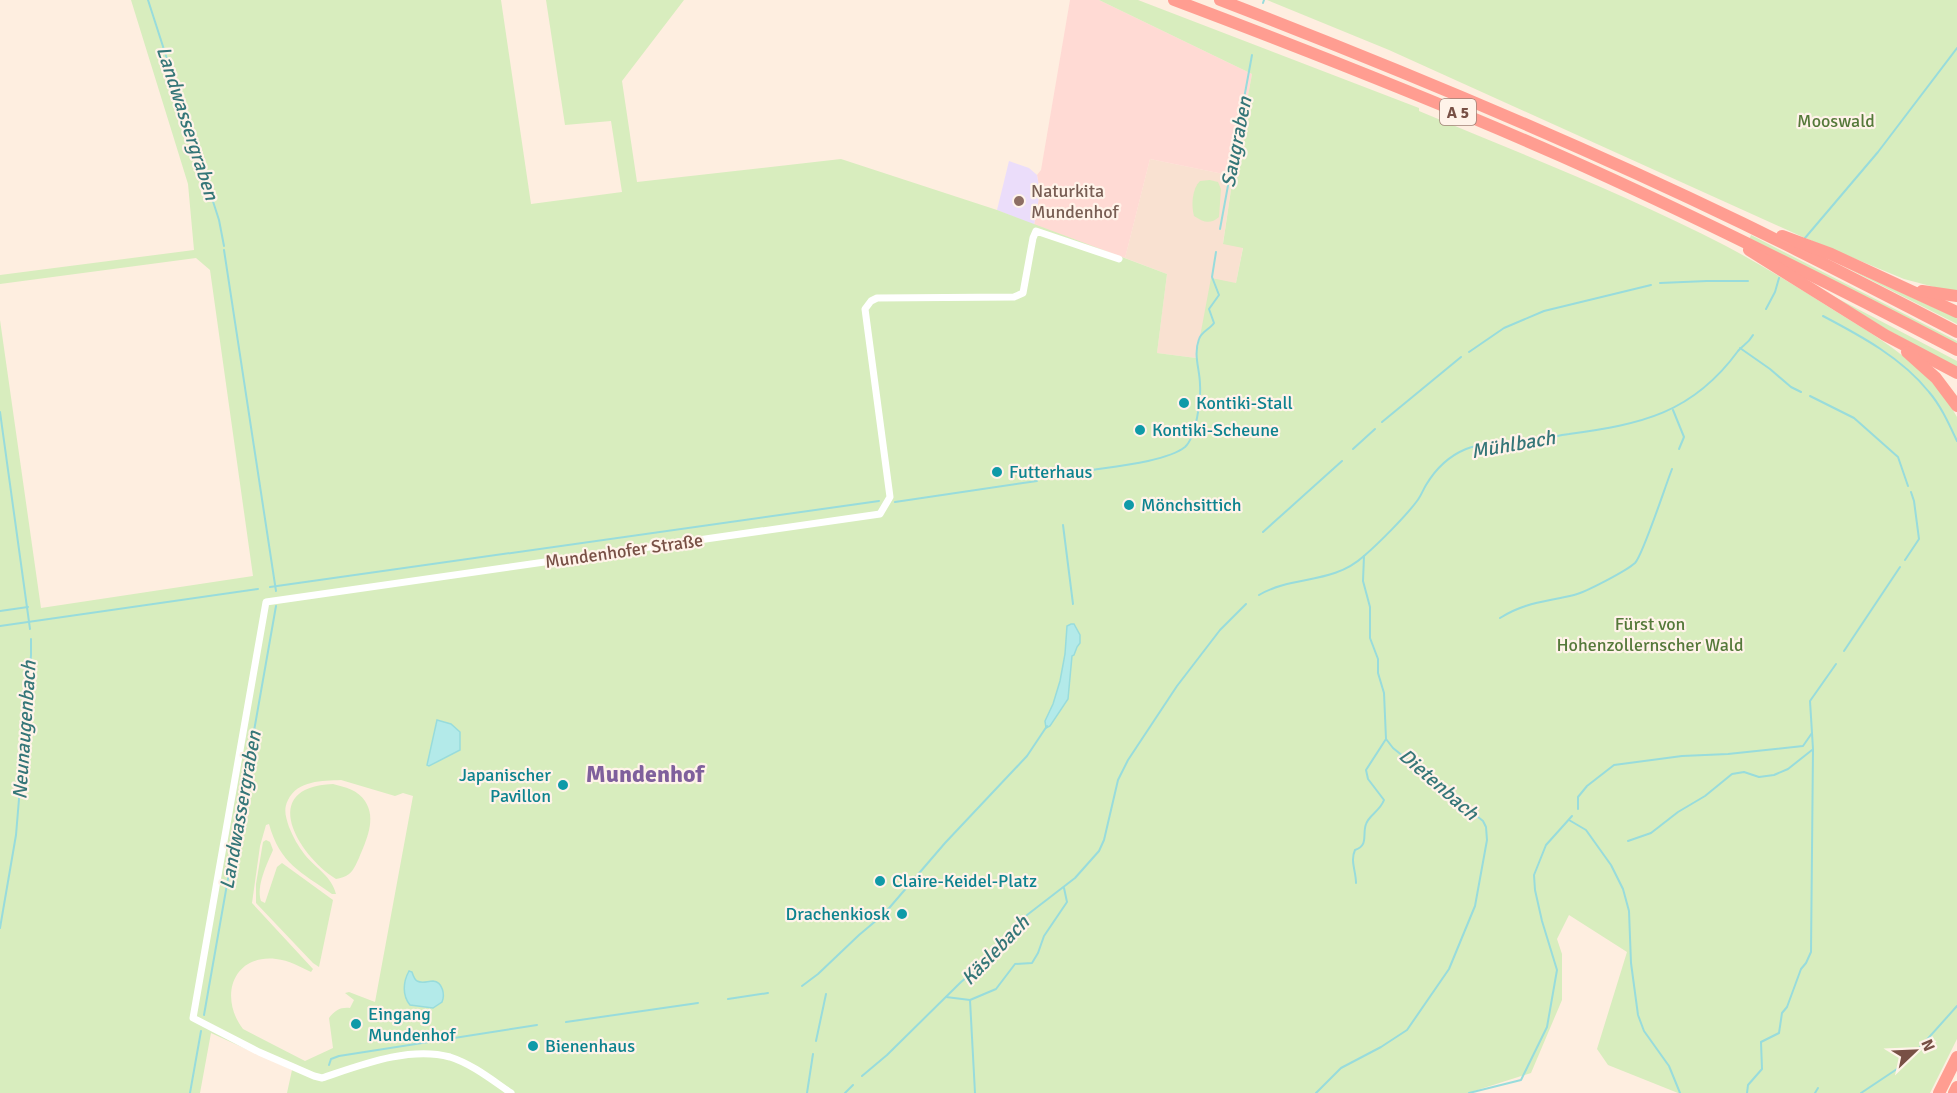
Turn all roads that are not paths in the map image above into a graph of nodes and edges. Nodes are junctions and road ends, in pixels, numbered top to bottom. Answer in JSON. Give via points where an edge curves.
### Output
{"nodes":[{"id":1,"x":1174,"y":0,"type":"edge"},
{"id":2,"x":1220,"y":0,"type":"edge"},
{"id":3,"x":1741,"y":222,"type":"junction"},
{"id":4,"x":1713,"y":226,"type":"junction"},
{"id":5,"x":1119,"y":259,"type":"dead end"},
{"id":6,"x":1912,"y":290,"type":"junction"},
{"id":7,"x":1957,"y":296,"type":"edge"},
{"id":8,"x":1957,"y":312,"type":"edge"},
{"id":9,"x":1957,"y":332,"type":"edge"},
{"id":10,"x":1885,"y":334,"type":"junction"},
{"id":11,"x":1957,"y":350,"type":"edge"},
{"id":12,"x":1957,"y":373,"type":"edge"},
{"id":13,"x":1957,"y":406,"type":"edge"},
{"id":14,"x":1957,"y":1057,"type":"edge"},
{"id":15,"x":1957,"y":1087,"type":"edge"},
{"id":16,"x":511,"y":1093,"type":"edge"},
{"id":17,"x":1939,"y":1093,"type":"edge"},
{"id":18,"x":1954,"y":1093,"type":"edge"}],
"edges":[{"from":1,"to":4,"type":"highway","number":"A 5","via":[[1410,91]]},
{"from":2,"to":3,"type":"highway","number":"A 5","via":[[1476,103]]},
{"from":3,"to":6,"type":"highway","via":[[1831,254]]},
{"from":3,"to":9,"type":"highway","number":"A 5"},
{"from":4,"to":10,"type":"highway"},
{"from":4,"to":11,"type":"highway","number":"A 5"},
{"from":5,"to":16,"type":"street","name":"Mundenhofer Straße","via":[[1036,231],[1023,293],[1014,297],[871,301],[865,309],[890,497],[880,514],[266,602],[193,1018],[322,1078],[384,1060],[429,1054],[465,1063]]},
{"from":6,"to":7,"type":"highway"},
{"from":6,"to":8,"type":"highway"},
{"from":10,"to":12,"type":"highway"},
{"from":10,"to":13,"type":"highway","via":[[1936,378]]},
{"from":14,"to":17,"type":"highway"},
{"from":15,"to":18,"type":"highway"}]}
